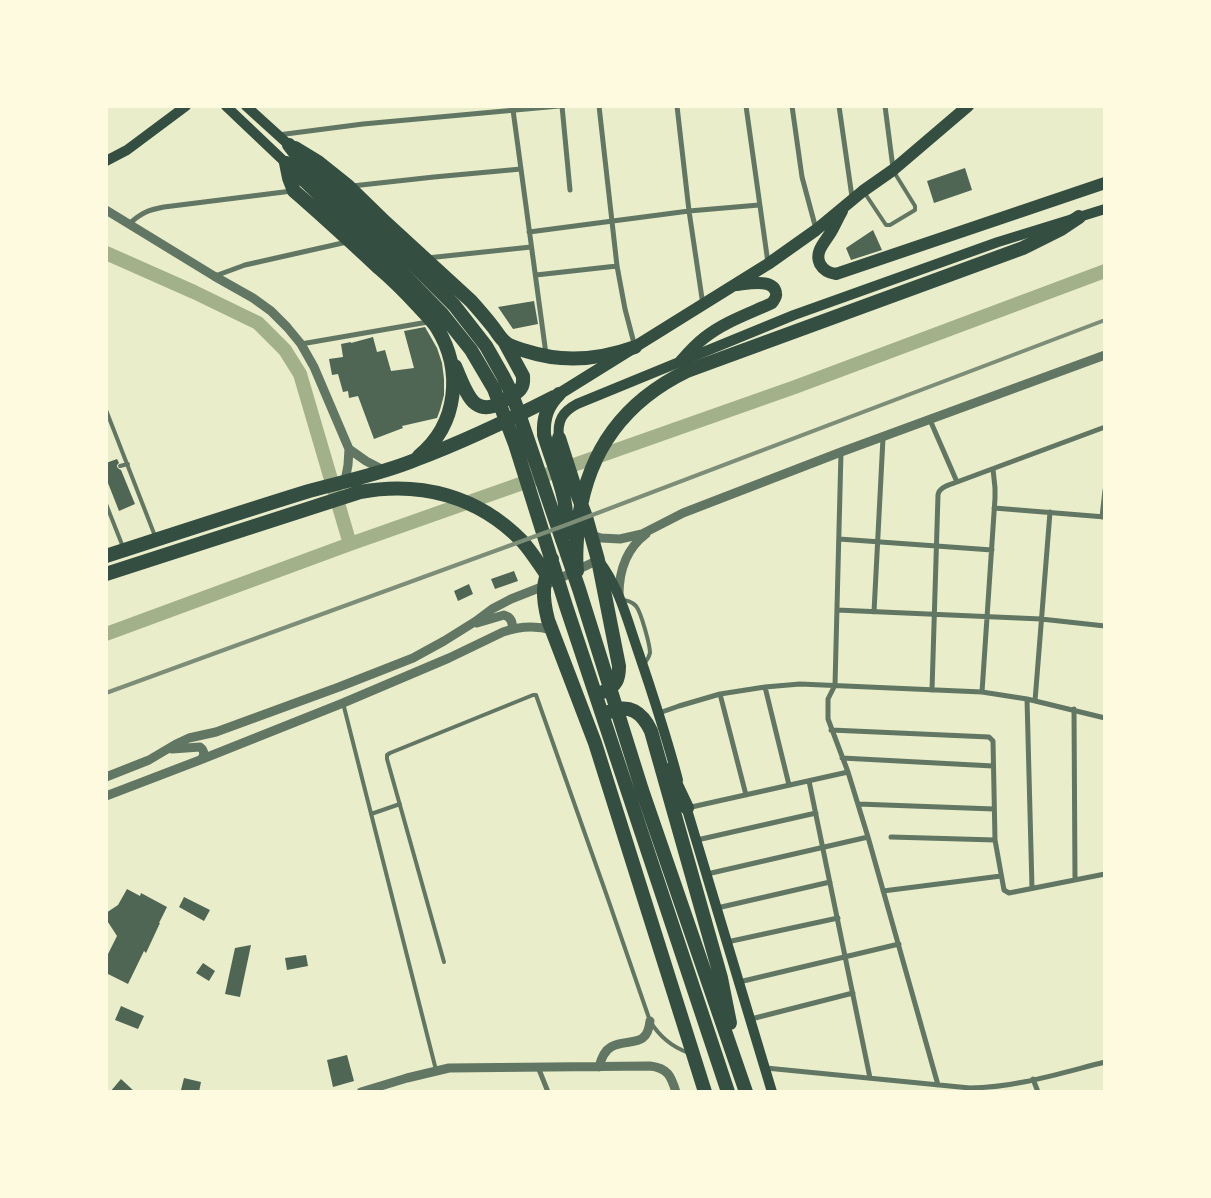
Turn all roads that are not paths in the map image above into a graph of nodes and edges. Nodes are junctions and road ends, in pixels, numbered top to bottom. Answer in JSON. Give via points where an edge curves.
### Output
{"nodes":[{"id":1,"x":186,"y":106,"type":"edge"},
{"id":2,"x":226,"y":106,"type":"edge"},
{"id":3,"x":246,"y":106,"type":"edge"},
{"id":4,"x":560,"y":106,"type":"edge"},
{"id":5,"x":599,"y":106,"type":"edge"},
{"id":6,"x":677,"y":106,"type":"edge"},
{"id":7,"x":746,"y":106,"type":"edge"},
{"id":8,"x":792,"y":106,"type":"edge"},
{"id":9,"x":839,"y":106,"type":"edge"},
{"id":10,"x":885,"y":106,"type":"edge"},
{"id":11,"x":968,"y":106,"type":"edge"},
{"id":12,"x":513,"y":110,"type":"junction"},
{"id":13,"x":278,"y":136,"type":"junction"},
{"id":14,"x":289,"y":146,"type":"junction"},
{"id":15,"x":106,"y":161,"type":"edge"},
{"id":16,"x":286,"y":163,"type":"junction"},
{"id":17,"x":521,"y":169,"type":"junction"},
{"id":18,"x":893,"y":170,"type":"junction"},
{"id":19,"x":1104,"y":184,"type":"edge"},
{"id":20,"x":348,"y":186,"type":"junction"},
{"id":21,"x":570,"y":190,"type":"dead end"},
{"id":22,"x":294,"y":191,"type":"junction"},
{"id":23,"x":863,"y":191,"type":"junction"},
{"id":24,"x":760,"y":205,"type":"junction"},
{"id":25,"x":848,"y":205,"type":"junction"},
{"id":26,"x":1105,"y":209,"type":"edge"},
{"id":27,"x":106,"y":210,"type":"edge"},
{"id":28,"x":689,"y":211,"type":"junction"},
{"id":29,"x":1079,"y":217,"type":"junction"},
{"id":30,"x":611,"y":221,"type":"junction"},
{"id":31,"x":129,"y":224,"type":"junction"},
{"id":32,"x":816,"y":230,"type":"junction"},
{"id":33,"x":529,"y":232,"type":"junction"},
{"id":34,"x":351,"y":242,"type":"junction"},
{"id":35,"x":531,"y":247,"type":"junction"},
{"id":36,"x":424,"y":258,"type":"junction"},
{"id":37,"x":768,"y":264,"type":"junction"},
{"id":38,"x":617,"y":266,"type":"junction"},
{"id":39,"x":214,"y":276,"type":"junction"},
{"id":40,"x":536,"y":276,"type":"junction"},
{"id":41,"x":736,"y":285,"type":"junction"},
{"id":42,"x":703,"y":305,"type":"junction"},
{"id":43,"x":438,"y":318,"type":"junction"},
{"id":44,"x":505,"y":343,"type":"junction"},
{"id":45,"x":301,"y":344,"type":"junction"},
{"id":46,"x":635,"y":348,"type":"junction"},
{"id":47,"x":1105,"y":355,"type":"edge"},
{"id":48,"x":547,"y":356,"type":"junction"},
{"id":49,"x":451,"y":359,"type":"junction"},
{"id":50,"x":681,"y":361,"type":"junction"},
{"id":51,"x":559,"y":394,"type":"junction"},
{"id":52,"x":106,"y":410,"type":"edge"},
{"id":53,"x":930,"y":420,"type":"junction"},
{"id":54,"x":1105,"y":427,"type":"edge"},
{"id":55,"x":883,"y":438,"type":"junction"},
{"id":56,"x":552,"y":441,"type":"junction"},
{"id":57,"x":348,"y":448,"type":"junction"},
{"id":58,"x":841,"y":452,"type":"junction"},
{"id":59,"x":414,"y":461,"type":"junction"},
{"id":60,"x":128,"y":464,"type":"junction"},
{"id":61,"x":120,"y":466,"type":"dead end"},
{"id":62,"x":993,"y":469,"type":"junction"},
{"id":63,"x":385,"y":470,"type":"junction"},
{"id":64,"x":345,"y":481,"type":"junction"},
{"id":65,"x":957,"y":482,"type":"junction"},
{"id":66,"x":1105,"y":490,"type":"edge"},
{"id":67,"x":569,"y":492,"type":"junction"},
{"id":68,"x":106,"y":504,"type":"edge"},
{"id":69,"x":994,"y":508,"type":"junction"},
{"id":70,"x":1050,"y":512,"type":"junction"},
{"id":71,"x":1103,"y":517,"type":"edge"},
{"id":72,"x":652,"y":529,"type":"junction"},
{"id":73,"x":591,"y":536,"type":"junction"},
{"id":74,"x":839,"y":539,"type":"junction"},
{"id":75,"x":157,"y":540,"type":"junction"},
{"id":76,"x":878,"y":542,"type":"junction"},
{"id":77,"x":937,"y":546,"type":"junction"},
{"id":78,"x":124,"y":550,"type":"junction"},
{"id":79,"x":992,"y":550,"type":"junction"},
{"id":80,"x":106,"y":556,"type":"edge"},
{"id":81,"x":598,"y":560,"type":"junction"},
{"id":82,"x":106,"y":574,"type":"edge"},
{"id":83,"x":544,"y":586,"type":"junction"},
{"id":84,"x":579,"y":589,"type":"junction"},
{"id":85,"x":619,"y":597,"type":"junction"},
{"id":86,"x":566,"y":606,"type":"junction"},
{"id":87,"x":837,"y":610,"type":"junction"},
{"id":88,"x":874,"y":612,"type":"junction"},
{"id":89,"x":934,"y":614,"type":"junction"},
{"id":90,"x":987,"y":617,"type":"junction"},
{"id":91,"x":1041,"y":619,"type":"junction"},
{"id":92,"x":471,"y":624,"type":"junction"},
{"id":93,"x":1105,"y":626,"type":"edge"},
{"id":94,"x":512,"y":629,"type":"junction"},
{"id":95,"x":552,"y":630,"type":"junction"},
{"id":96,"x":572,"y":682,"type":"junction"},
{"id":97,"x":835,"y":685,"type":"junction"},
{"id":98,"x":765,"y":687,"type":"junction"},
{"id":99,"x":932,"y":690,"type":"junction"},
{"id":100,"x":982,"y":692,"type":"junction"},
{"id":101,"x":720,"y":694,"type":"junction"},
{"id":102,"x":1027,"y":699,"type":"junction"},
{"id":103,"x":1035,"y":700,"type":"junction"},
{"id":104,"x":343,"y":703,"type":"junction"},
{"id":105,"x":1074,"y":709,"type":"junction"},
{"id":106,"x":659,"y":713,"type":"junction"},
{"id":107,"x":1105,"y":718,"type":"edge"},
{"id":108,"x":831,"y":730,"type":"junction"},
{"id":109,"x":651,"y":731,"type":"junction"},
{"id":110,"x":595,"y":743,"type":"junction"},
{"id":111,"x":169,"y":749,"type":"junction"},
{"id":112,"x":842,"y":758,"type":"junction"},
{"id":113,"x":200,"y":760,"type":"junction"},
{"id":114,"x":993,"y":766,"type":"junction"},
{"id":115,"x":848,"y":772,"type":"junction"},
{"id":116,"x":106,"y":777,"type":"edge"},
{"id":117,"x":809,"y":781,"type":"junction"},
{"id":118,"x":789,"y":785,"type":"junction"},
{"id":119,"x":636,"y":794,"type":"junction"},
{"id":120,"x":746,"y":795,"type":"junction"},
{"id":121,"x":106,"y":796,"type":"edge"},
{"id":122,"x":400,"y":804,"type":"junction"},
{"id":123,"x":858,"y":804,"type":"junction"},
{"id":124,"x":687,"y":808,"type":"junction"},
{"id":125,"x":994,"y":808,"type":"junction"},
{"id":126,"x":816,"y":813,"type":"junction"},
{"id":127,"x":371,"y":814,"type":"junction"},
{"id":128,"x":868,"y":837,"type":"junction"},
{"id":129,"x":891,"y":837,"type":"dead end"},
{"id":130,"x":697,"y":840,"type":"junction"},
{"id":131,"x":995,"y":840,"type":"junction"},
{"id":132,"x":823,"y":847,"type":"junction"},
{"id":133,"x":707,"y":874,"type":"junction"},
{"id":134,"x":1105,"y":874,"type":"edge"},
{"id":135,"x":1002,"y":876,"type":"junction"},
{"id":136,"x":1075,"y":880,"type":"junction"},
{"id":137,"x":830,"y":882,"type":"junction"},
{"id":138,"x":1032,"y":888,"type":"junction"},
{"id":139,"x":883,"y":890,"type":"junction"},
{"id":140,"x":717,"y":908,"type":"junction"},
{"id":141,"x":838,"y":918,"type":"junction"},
{"id":142,"x":727,"y":942,"type":"junction"},
{"id":143,"x":899,"y":944,"type":"junction"},
{"id":144,"x":846,"y":957,"type":"junction"},
{"id":145,"x":444,"y":962,"type":"dead end"},
{"id":146,"x":739,"y":982,"type":"junction"},
{"id":147,"x":853,"y":993,"type":"junction"},
{"id":148,"x":751,"y":1020,"type":"junction"},
{"id":149,"x":650,"y":1021,"type":"junction"},
{"id":150,"x":733,"y":1053,"type":"junction"},
{"id":151,"x":692,"y":1054,"type":"junction"},
{"id":152,"x":1105,"y":1062,"type":"edge"},
{"id":153,"x":538,"y":1067,"type":"junction"},
{"id":154,"x":599,"y":1067,"type":"junction"},
{"id":155,"x":766,"y":1068,"type":"junction"},
{"id":156,"x":436,"y":1070,"type":"junction"},
{"id":157,"x":870,"y":1078,"type":"junction"},
{"id":158,"x":1033,"y":1080,"type":"junction"},
{"id":159,"x":938,"y":1085,"type":"junction"},
{"id":160,"x":374,"y":1090,"type":"edge"},
{"id":161,"x":986,"y":1090,"type":"edge"},
{"id":162,"x":361,"y":1092,"type":"edge"},
{"id":163,"x":548,"y":1092,"type":"edge"},
{"id":164,"x":676,"y":1092,"type":"edge"},
{"id":165,"x":705,"y":1092,"type":"edge"},
{"id":166,"x":728,"y":1092,"type":"edge"},
{"id":167,"x":746,"y":1092,"type":"edge"},
{"id":168,"x":772,"y":1092,"type":"edge"},
{"id":169,"x":1038,"y":1092,"type":"edge"}],
"edges":[{"from":1,"to":15,"type":"main road","via":[[127,150]]},
{"from":2,"to":16,"type":"main road"},
{"from":3,"to":13,"type":"main road"},
{"from":4,"to":12,"type":"street"},
{"from":4,"to":21,"type":"street"},
{"from":5,"to":30,"type":"street"},
{"from":6,"to":28,"type":"street"},
{"from":7,"to":24,"type":"street"},
{"from":8,"to":32,"type":"street","via":[[802,177]]},
{"from":9,"to":25,"type":"street"},
{"from":10,"to":18,"type":"street"},
{"from":11,"to":18,"type":"main road"},
{"from":12,"to":13,"type":"street","via":[[363,124]]},
{"from":12,"to":17,"type":"street"},
{"from":13,"to":14,"type":"main road"},
{"from":14,"to":20,"type":"highway","via":[[309,155]]},
{"from":14,"to":84,"type":"highway","via":[[303,163],[454,305],[486,346],[511,392]]},
{"from":16,"to":22,"type":"highway"},
{"from":16,"to":43,"type":"highway","via":[[407,278]]},
{"from":17,"to":20,"type":"street"},
{"from":17,"to":33,"type":"street"},
{"from":18,"to":23,"type":"main road"},
{"from":18,"to":23,"type":"lane","via":[[915,210],[888,226]]},
{"from":19,"to":25,"type":"main road","via":[[836,274],[829,273],[822,268],[818,254]]},
{"from":20,"to":36,"type":"highway"},
{"from":22,"to":31,"type":"street","via":[[155,208]]},
{"from":22,"to":34,"type":"highway"},
{"from":23,"to":25,"type":"main road"},
{"from":24,"to":28,"type":"street"},
{"from":24,"to":37,"type":"street"},
{"from":25,"to":32,"type":"main road"},
{"from":26,"to":29,"type":"main road"},
{"from":27,"to":31,"type":"street"},
{"from":28,"to":30,"type":"street"},
{"from":28,"to":42,"type":"street"},
{"from":29,"to":50,"type":"main road","via":[[862,290]]},
{"from":29,"to":84,"type":"highway","via":[[1023,248],[687,371],[646,395],[609,435],[590,471],[576,536]]},
{"from":30,"to":33,"type":"street"},
{"from":30,"to":38,"type":"street"},
{"from":31,"to":39,"type":"street"},
{"from":32,"to":37,"type":"main road"},
{"from":33,"to":35,"type":"street"},
{"from":34,"to":39,"type":"street","via":[[245,265]]},
{"from":34,"to":43,"type":"highway"},
{"from":35,"to":36,"type":"street"},
{"from":35,"to":40,"type":"street"},
{"from":36,"to":44,"type":"highway","via":[[471,301]]},
{"from":37,"to":41,"type":"main road"},
{"from":38,"to":40,"type":"street"},
{"from":38,"to":46,"type":"street"},
{"from":39,"to":45,"type":"street","via":[[267,307]]},
{"from":40,"to":48,"type":"street"},
{"from":41,"to":42,"type":"main road"},
{"from":41,"to":50,"type":"main road","via":[[767,283],[774,288],[775,300],[715,330]]},
{"from":42,"to":46,"type":"main road"},
{"from":43,"to":45,"type":"street"},
{"from":43,"to":49,"type":"highway"},
{"from":43,"to":86,"type":"highway","via":[[462,338],[499,400]]},
{"from":44,"to":48,"type":"highway"},
{"from":44,"to":49,"type":"highway","via":[[524,382],[518,392],[495,406],[482,406],[471,399]]},
{"from":45,"to":57,"type":"street"},
{"from":46,"to":48,"type":"highway","via":[[582,359]]},
{"from":46,"to":51,"type":"main road"},
{"from":47,"to":53,"type":"street"},
{"from":49,"to":59,"type":"highway","via":[[453,388],[447,417],[435,440]]},
{"from":50,"to":56,"type":"main road","via":[[569,408],[563,414]]},
{"from":51,"to":56,"type":"highway","via":[[548,408],[543,426],[544,435]]},
{"from":51,"to":59,"type":"highway"},
{"from":52,"to":60,"type":"lane"},
{"from":53,"to":55,"type":"street"},
{"from":53,"to":65,"type":"street"},
{"from":54,"to":62,"type":"street"},
{"from":55,"to":58,"type":"street"},
{"from":55,"to":76,"type":"street"},
{"from":56,"to":67,"type":"highway"},
{"from":57,"to":63,"type":"street"},
{"from":57,"to":64,"type":"street"},
{"from":58,"to":72,"type":"street","via":[[683,513]]},
{"from":58,"to":74,"type":"street"},
{"from":59,"to":63,"type":"highway"},
{"from":60,"to":61,"type":"lane"},
{"from":60,"to":75,"type":"lane"},
{"from":62,"to":65,"type":"street"},
{"from":62,"to":69,"type":"street"},
{"from":63,"to":64,"type":"highway"},
{"from":64,"to":75,"type":"highway"},
{"from":65,"to":77,"type":"street","via":[[938,493]]},
{"from":66,"to":71,"type":"street"},
{"from":67,"to":73,"type":"highway","via":[[586,517]]},
{"from":67,"to":83,"type":"highway","via":[[564,535],[548,568]]},
{"from":68,"to":78,"type":"lane"},
{"from":69,"to":70,"type":"street"},
{"from":69,"to":79,"type":"street"},
{"from":70,"to":71,"type":"street"},
{"from":70,"to":91,"type":"street"},
{"from":72,"to":73,"type":"street","via":[[620,539]]},
{"from":72,"to":85,"type":"street","via":[[635,544],[626,558],[620,573]]},
{"from":73,"to":81,"type":"highway"},
{"from":74,"to":76,"type":"street"},
{"from":74,"to":87,"type":"street"},
{"from":75,"to":78,"type":"highway"},
{"from":76,"to":77,"type":"street"},
{"from":76,"to":88,"type":"street"},
{"from":77,"to":79,"type":"street"},
{"from":77,"to":89,"type":"street"},
{"from":78,"to":80,"type":"highway"},
{"from":79,"to":90,"type":"street"},
{"from":81,"to":83,"type":"street"},
{"from":81,"to":85,"type":"main road","via":[[610,576]]},
{"from":81,"to":96,"type":"highway","via":[[619,676],[607,690],[595,693],[582,691]]},
{"from":82,"to":86,"type":"highway","via":[[360,492],[406,488],[454,497],[498,520],[523,543]]},
{"from":83,"to":92,"type":"street","via":[[511,599]]},
{"from":83,"to":95,"type":"highway","via":[[544,603]]},
{"from":84,"to":119,"type":"highway"},
{"from":85,"to":106,"type":"main road"},
{"from":86,"to":119,"type":"highway"},
{"from":87,"to":88,"type":"street"},
{"from":87,"to":97,"type":"street"},
{"from":88,"to":89,"type":"street"},
{"from":89,"to":90,"type":"street"},
{"from":89,"to":99,"type":"street"},
{"from":90,"to":91,"type":"street"},
{"from":90,"to":100,"type":"street"},
{"from":91,"to":93,"type":"street"},
{"from":91,"to":103,"type":"street"},
{"from":92,"to":94,"type":"street","via":[[504,615],[510,618]]},
{"from":92,"to":111,"type":"street","via":[[413,658],[225,729],[189,738]]},
{"from":94,"to":95,"type":"street","via":[[531,626]]},
{"from":94,"to":104,"type":"street"},
{"from":95,"to":96,"type":"highway"},
{"from":96,"to":110,"type":"highway"},
{"from":97,"to":98,"type":"street"},
{"from":97,"to":99,"type":"street"},
{"from":97,"to":108,"type":"street","via":[[828,699]]},
{"from":98,"to":101,"type":"street"},
{"from":98,"to":118,"type":"street"},
{"from":99,"to":100,"type":"street"},
{"from":100,"to":102,"type":"street"},
{"from":101,"to":106,"type":"street"},
{"from":101,"to":120,"type":"street"},
{"from":102,"to":103,"type":"street"},
{"from":102,"to":138,"type":"street"},
{"from":103,"to":105,"type":"street"},
{"from":104,"to":113,"type":"street"},
{"from":104,"to":127,"type":"lane"},
{"from":105,"to":107,"type":"street"},
{"from":105,"to":136,"type":"street"},
{"from":106,"to":124,"type":"main road"},
{"from":108,"to":112,"type":"street"},
{"from":108,"to":114,"type":"street","via":[[989,737],[993,741]]},
{"from":109,"to":110,"type":"highway","via":[[635,711],[616,709],[600,719],[595,728]]},
{"from":109,"to":124,"type":"highway"},
{"from":109,"to":150,"type":"highway","via":[[721,978]]},
{"from":110,"to":151,"type":"highway"},
{"from":111,"to":113,"type":"street","via":[[200,747],[204,754]]},
{"from":111,"to":116,"type":"street"},
{"from":112,"to":114,"type":"street"},
{"from":112,"to":115,"type":"street"},
{"from":113,"to":121,"type":"street"},
{"from":114,"to":125,"type":"street"},
{"from":115,"to":117,"type":"street"},
{"from":115,"to":123,"type":"street"},
{"from":117,"to":118,"type":"street"},
{"from":117,"to":126,"type":"street"},
{"from":118,"to":120,"type":"street"},
{"from":119,"to":150,"type":"highway"},
{"from":119,"to":166,"type":"highway"},
{"from":120,"to":124,"type":"street"},
{"from":122,"to":127,"type":"lane"},
{"from":122,"to":145,"type":"lane"},
{"from":122,"to":149,"type":"lane","via":[[388,754],[536,696]]},
{"from":123,"to":125,"type":"street"},
{"from":123,"to":128,"type":"street"},
{"from":124,"to":130,"type":"main road"},
{"from":125,"to":131,"type":"street"},
{"from":126,"to":130,"type":"street"},
{"from":126,"to":132,"type":"street"},
{"from":127,"to":156,"type":"lane"},
{"from":128,"to":132,"type":"street"},
{"from":128,"to":139,"type":"street"},
{"from":129,"to":131,"type":"street"},
{"from":130,"to":133,"type":"main road"},
{"from":131,"to":135,"type":"street"},
{"from":132,"to":133,"type":"street"},
{"from":132,"to":137,"type":"street"},
{"from":133,"to":140,"type":"main road"},
{"from":134,"to":136,"type":"street"},
{"from":135,"to":138,"type":"street","via":[[1006,892]]},
{"from":135,"to":139,"type":"street"},
{"from":136,"to":138,"type":"street"},
{"from":137,"to":140,"type":"street"},
{"from":137,"to":141,"type":"street"},
{"from":139,"to":143,"type":"street"},
{"from":140,"to":142,"type":"main road"},
{"from":141,"to":142,"type":"street"},
{"from":141,"to":144,"type":"street"},
{"from":142,"to":146,"type":"main road"},
{"from":143,"to":144,"type":"street"},
{"from":143,"to":159,"type":"street"},
{"from":144,"to":146,"type":"street"},
{"from":144,"to":147,"type":"street"},
{"from":146,"to":148,"type":"main road"},
{"from":147,"to":148,"type":"street"},
{"from":147,"to":157,"type":"street"},
{"from":148,"to":155,"type":"main road"},
{"from":149,"to":151,"type":"lane","via":[[667,1042]]},
{"from":149,"to":154,"type":"street","via":[[646,1035],[635,1042],[611,1047],[602,1056]]},
{"from":150,"to":167,"type":"highway"},
{"from":151,"to":165,"type":"highway"},
{"from":152,"to":158,"type":"street"},
{"from":153,"to":154,"type":"street"},
{"from":153,"to":156,"type":"street"},
{"from":153,"to":163,"type":"street"},
{"from":154,"to":164,"type":"street","via":[[658,1067],[670,1075]]},
{"from":155,"to":157,"type":"street"},
{"from":155,"to":168,"type":"main road"},
{"from":156,"to":160,"type":"street"},
{"from":157,"to":159,"type":"street"},
{"from":158,"to":161,"type":"street"},
{"from":158,"to":169,"type":"street"},
{"from":159,"to":161,"type":"street"},
{"from":160,"to":162,"type":"street"}]}
